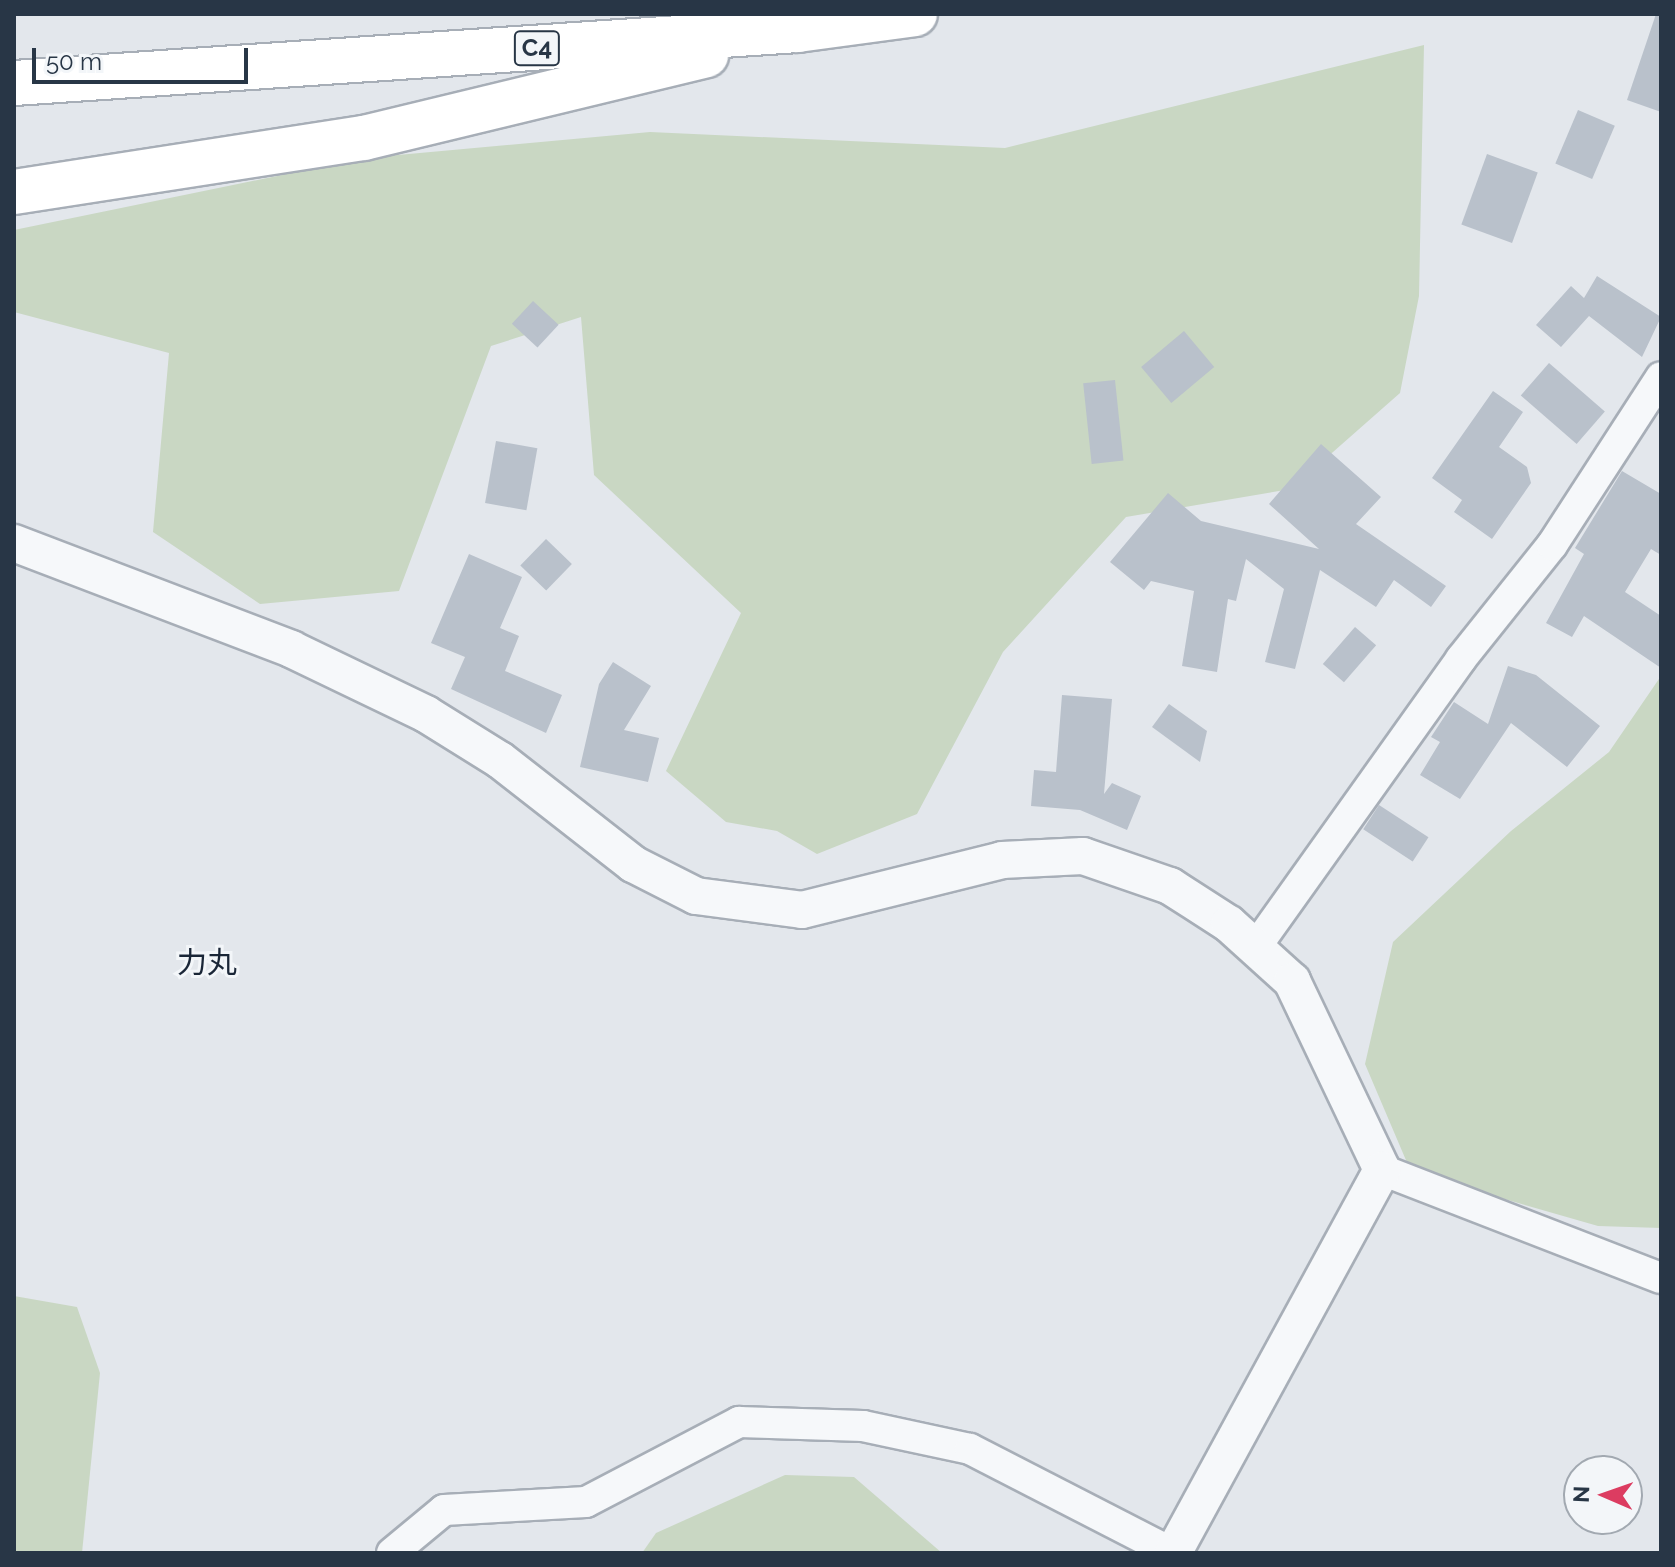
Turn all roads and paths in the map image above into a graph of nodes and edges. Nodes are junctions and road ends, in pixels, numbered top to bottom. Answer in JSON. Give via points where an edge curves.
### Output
{"nodes":[{"id":1,"x":915,"y":14,"type":"edge"},
{"id":2,"x":797,"y":30,"type":"junction"},
{"id":3,"x":14,"y":60,"type":"edge"},
{"id":4,"x":278,"y":66,"type":"junction"},
{"id":5,"x":14,"y":83,"type":"edge"},
{"id":6,"x":14,"y":192,"type":"edge"},
{"id":7,"x":1661,"y":377,"type":"edge"},
{"id":8,"x":14,"y":543,"type":"edge"},
{"id":9,"x":1255,"y":948,"type":"junction"},
{"id":10,"x":1382,"y":1170,"type":"junction"},
{"id":11,"x":1661,"y":1278,"type":"edge"},
{"id":12,"x":392,"y":1553,"type":"edge"},
{"id":13,"x":1172,"y":1553,"type":"edge"}],
"edges":[{"from":1,"to":2,"type":"highway","number":"C4"},
{"from":2,"to":4,"type":"highway","number":"C4"},
{"from":2,"to":6,"type":"highway","via":[[364,138]]},
{"from":3,"to":4,"type":"highway"},
{"from":4,"to":5,"type":"highway","number":"C4"},
{"from":7,"to":9,"type":"street","via":[[1552,545],[1461,659]]},
{"from":8,"to":9,"type":"street","via":[[291,649],[426,714],[500,760],[621,856],[696,896],[802,910],[1002,860],[1083,856],[1170,886]]},
{"from":9,"to":10,"type":"street","via":[[1292,981]]},
{"from":10,"to":11,"type":"street"},
{"from":10,"to":13,"type":"street"},
{"from":12,"to":13,"type":"street","via":[[444,1510],[586,1502],[739,1422],[863,1426],[970,1449]]}]}
